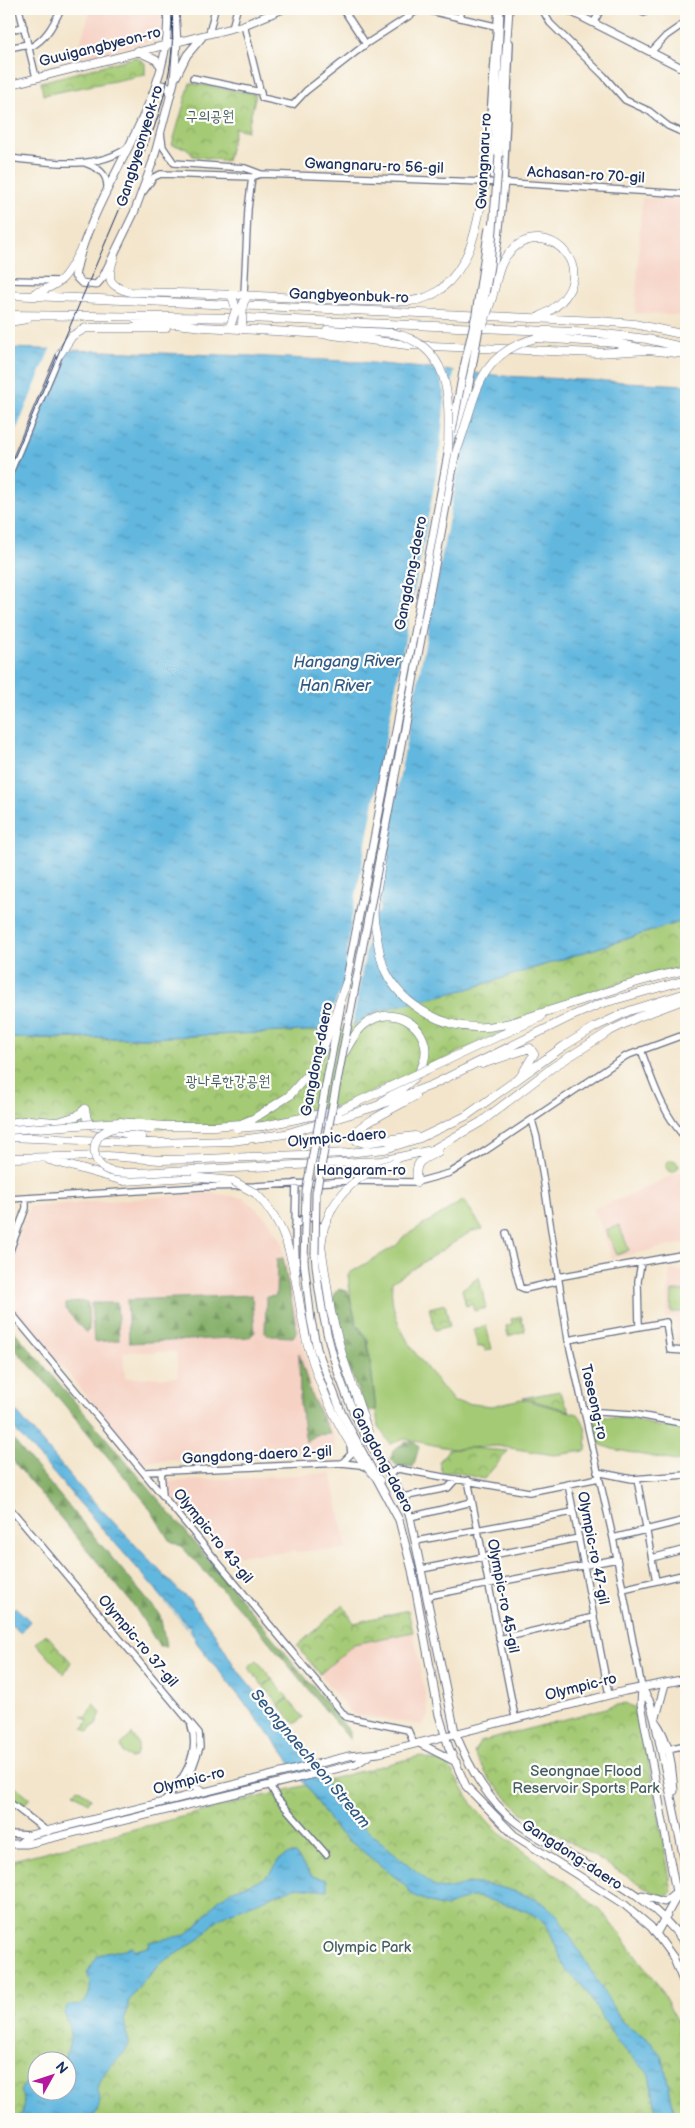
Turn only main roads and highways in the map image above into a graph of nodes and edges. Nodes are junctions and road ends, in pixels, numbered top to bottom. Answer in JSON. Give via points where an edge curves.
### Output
{"nodes":[{"id":1,"x":167,"y":9,"type":"edge"},
{"id":2,"x":175,"y":9,"type":"edge"},
{"id":3,"x":283,"y":9,"type":"edge"},
{"id":4,"x":510,"y":9,"type":"edge"},
{"id":5,"x":566,"y":9,"type":"edge"},
{"id":6,"x":573,"y":11,"type":"edge"},
{"id":7,"x":501,"y":13,"type":"edge"},
{"id":8,"x":206,"y":35,"type":"junction"},
{"id":9,"x":177,"y":42,"type":"junction"},
{"id":10,"x":166,"y":44,"type":"junction"},
{"id":11,"x":137,"y":51,"type":"junction"},
{"id":12,"x":162,"y":64,"type":"junction"},
{"id":13,"x":175,"y":66,"type":"junction"},
{"id":14,"x":686,"y":70,"type":"edge"},
{"id":15,"x":174,"y":82,"type":"junction"},
{"id":16,"x":9,"y":85,"type":"edge"},
{"id":17,"x":153,"y":91,"type":"junction"},
{"id":18,"x":170,"y":94,"type":"junction"},
{"id":19,"x":485,"y":183,"type":"road end"},
{"id":20,"x":504,"y":183,"type":"road end"},
{"id":21,"x":82,"y":247,"type":"junction"},
{"id":22,"x":114,"y":257,"type":"junction"},
{"id":23,"x":130,"y":292,"type":"junction"},
{"id":24,"x":9,"y":295,"type":"edge"},
{"id":25,"x":30,"y":295,"type":"junction"},
{"id":26,"x":230,"y":297,"type":"junction"},
{"id":27,"x":247,"y":297,"type":"junction"},
{"id":28,"x":490,"y":299,"type":"junction"},
{"id":29,"x":113,"y":300,"type":"junction"},
{"id":30,"x":367,"y":301,"type":"junction"},
{"id":31,"x":428,"y":313,"type":"junction"},
{"id":32,"x":478,"y":314,"type":"junction"},
{"id":33,"x":9,"y":315,"type":"edge"},
{"id":34,"x":41,"y":316,"type":"junction"},
{"id":35,"x":109,"y":316,"type":"junction"},
{"id":36,"x":537,"y":318,"type":"junction"},
{"id":37,"x":9,"y":322,"type":"edge"},
{"id":38,"x":483,"y":325,"type":"joint"},
{"id":39,"x":204,"y":327,"type":"junction"},
{"id":40,"x":244,"y":327,"type":"junction"},
{"id":41,"x":223,"y":328,"type":"junction"},
{"id":42,"x":270,"y":330,"type":"junction"},
{"id":43,"x":686,"y":335,"type":"edge"},
{"id":44,"x":477,"y":341,"type":"junction"},
{"id":45,"x":686,"y":348,"type":"edge"},
{"id":46,"x":648,"y":350,"type":"junction"},
{"id":47,"x":60,"y":354,"type":"road end"},
{"id":48,"x":686,"y":354,"type":"edge"},
{"id":49,"x":457,"y":450,"type":"junction"},
{"id":50,"x":448,"y":452,"type":"junction"},
{"id":51,"x":382,"y":846,"type":"junction"},
{"id":52,"x":686,"y":970,"type":"edge"},
{"id":53,"x":686,"y":980,"type":"edge"},
{"id":54,"x":346,"y":983,"type":"junction"},
{"id":55,"x":686,"y":993,"type":"edge"},
{"id":56,"x":686,"y":999,"type":"edge"},
{"id":57,"x":570,"y":1005,"type":"junction"},
{"id":58,"x":342,"y":1057,"type":"junction"},
{"id":59,"x":471,"y":1066,"type":"junction"},
{"id":60,"x":520,"y":1077,"type":"junction"},
{"id":61,"x":432,"y":1085,"type":"junction"},
{"id":62,"x":522,"y":1091,"type":"junction"},
{"id":63,"x":374,"y":1107,"type":"junction"},
{"id":64,"x":59,"y":1122,"type":"junction"},
{"id":65,"x":9,"y":1123,"type":"edge"},
{"id":66,"x":94,"y":1126,"type":"junction"},
{"id":67,"x":214,"y":1126,"type":"junction"},
{"id":68,"x":242,"y":1128,"type":"junction"},
{"id":69,"x":9,"y":1130,"type":"edge"},
{"id":70,"x":434,"y":1132,"type":"junction"},
{"id":71,"x":9,"y":1137,"type":"edge"},
{"id":72,"x":212,"y":1141,"type":"junction"},
{"id":73,"x":419,"y":1154,"type":"junction"},
{"id":74,"x":9,"y":1158,"type":"edge"},
{"id":75,"x":42,"y":1158,"type":"junction"},
{"id":76,"x":192,"y":1170,"type":"junction"},
{"id":77,"x":233,"y":1180,"type":"junction"},
{"id":78,"x":417,"y":1182,"type":"road end"},
{"id":79,"x":375,"y":1452,"type":"junction"},
{"id":80,"x":379,"y":1480,"type":"junction"},
{"id":81,"x":686,"y":1679,"type":"edge"},
{"id":82,"x":665,"y":1684,"type":"junction"},
{"id":83,"x":642,"y":1688,"type":"junction"},
{"id":84,"x":655,"y":1721,"type":"junction"},
{"id":85,"x":455,"y":1732,"type":"junction"},
{"id":86,"x":445,"y":1735,"type":"junction"},
{"id":87,"x":417,"y":1744,"type":"junction"},
{"id":88,"x":368,"y":1756,"type":"junction"},
{"id":89,"x":456,"y":1762,"type":"junction"},
{"id":90,"x":675,"y":1811,"type":"junction"},
{"id":91,"x":666,"y":1834,"type":"junction"},
{"id":92,"x":683,"y":1839,"type":"edge"},
{"id":93,"x":20,"y":1842,"type":"junction"},
{"id":94,"x":9,"y":1844,"type":"edge"},
{"id":95,"x":686,"y":1867,"type":"edge"},
{"id":96,"x":676,"y":1892,"type":"junction"},
{"id":97,"x":637,"y":1893,"type":"junction"},
{"id":98,"x":666,"y":1919,"type":"junction"},
{"id":99,"x":656,"y":1934,"type":"junction"},
{"id":100,"x":686,"y":1945,"type":"edge"},
{"id":101,"x":686,"y":1988,"type":"edge"}],
"edges":[{"from":1,"to":10,"type":"main road","name":"Gangbyeonyeok-ro"},
{"from":2,"to":9,"type":"main road","name":"Gangbyeonyeok-ro"},
{"from":3,"to":8,"type":"main road","name":"Guuigangbyeon-ro","via":[[244,25]]},
{"from":4,"to":7,"type":"main road"},
{"from":5,"to":6,"type":"main road"},
{"from":6,"to":14,"type":"main road"},
{"from":7,"to":32,"type":"main road","name":"Gwangnaru-ro","bridge":true,"via":[[491,211]]},
{"from":7,"to":32,"type":"main road","name":"Gwangnaru-ro","bridge":true,"via":[[507,26],[495,213]]},
{"from":8,"to":9,"type":"main road","name":"Guuigangbyeon-ro"},
{"from":8,"to":15,"type":"main road","via":[[187,54]]},
{"from":9,"to":10,"type":"main road","name":"Guuigangbyeon-ro"},
{"from":9,"to":13,"type":"main road","name":"Gangbyeonyeok-ro"},
{"from":10,"to":11,"type":"main road","name":"Guuigangbyeon-ro"},
{"from":10,"to":12,"type":"main road","name":"Gangbyeonyeok-ro"},
{"from":11,"to":12,"type":"main road"},
{"from":11,"to":16,"type":"main road","name":"Guuigangbyeon-ro"},
{"from":12,"to":13,"type":"main road","via":[[167,59],[173,60]]},
{"from":12,"to":17,"type":"main road","name":"Gangbyeonyeok-ro"},
{"from":13,"to":15,"type":"main road","name":"Gangbyeonyeok-ro"},
{"from":15,"to":18,"type":"main road","name":"Gangbyeonyeok-ro"},
{"from":17,"to":18,"type":"main road","via":[[161,85],[167,86]]},
{"from":17,"to":21,"type":"main road","name":"Gangbyeonyeok-ro"},
{"from":18,"to":22,"type":"main road","name":"Gangbyeonyeok-ro","via":[[138,200]]},
{"from":19,"to":30,"type":"highway","via":[[474,240],[455,275],[426,299]]},
{"from":20,"to":28,"type":"main road"},
{"from":21,"to":22,"type":"main road","name":"Gangbyeonyeok-ro","via":[[74,276],[91,286],[100,283]]},
{"from":21,"to":25,"type":"highway","via":[[61,281]]},
{"from":22,"to":23,"type":"highway","via":[[110,280],[118,289]]},
{"from":23,"to":26,"type":"highway"},
{"from":23,"to":29,"type":"highway"},
{"from":24,"to":25,"type":"highway","name":"Gangbyeonbuk-ro"},
{"from":25,"to":29,"type":"highway","name":"Gangbyeonbuk-ro"},
{"from":26,"to":27,"type":"highway"},
{"from":26,"to":41,"type":"highway","bridge":true,"via":[[236,309],[231,324]]},
{"from":27,"to":30,"type":"highway"},
{"from":27,"to":40,"type":"highway","bridge":true,"via":[[243,304]]},
{"from":28,"to":36,"type":"highway","via":[[506,256],[514,247],[524,240],[549,240],[568,257],[574,276],[565,299]]},
{"from":28,"to":38,"type":"highway","bridge":true},
{"from":29,"to":31,"type":"highway","name":"Gangbyeonbuk-ro"},
{"from":30,"to":31,"type":"highway"},
{"from":31,"to":36,"type":"highway","name":"Gangbyeonbuk-ro"},
{"from":32,"to":44,"type":"main road","name":"Gangdong-daero","bridge":true},
{"from":32,"to":50,"type":"main road","name":"Gangdong-daero","bridge":true},
{"from":33,"to":34,"type":"highway","name":"Gangbyeonbuk-ro"},
{"from":34,"to":35,"type":"highway","name":"Gangbyeonbuk-ro"},
{"from":34,"to":37,"type":"highway"},
{"from":35,"to":39,"type":"highway"},
{"from":35,"to":45,"type":"highway","name":"Gangbyeonbuk-ro","via":[[247,318],[597,333]]},
{"from":36,"to":43,"type":"highway","name":"Gangbyeonbuk-ro","via":[[634,324]]},
{"from":38,"to":44,"type":"main road","bridge":true},
{"from":39,"to":41,"type":"highway"},
{"from":39,"to":47,"type":"highway","via":[[86,328],[72,336]]},
{"from":40,"to":41,"type":"highway"},
{"from":40,"to":42,"type":"highway"},
{"from":42,"to":46,"type":"highway","via":[[463,349],[597,353]]},
{"from":42,"to":50,"type":"highway","bridge":true,"via":[[392,333],[406,336],[421,345],[441,368],[447,389]]},
{"from":44,"to":49,"type":"main road","name":"Gangdong-daero","bridge":true},
{"from":46,"to":48,"type":"highway"},
{"from":46,"to":49,"type":"highway","bridge":true,"via":[[616,344],[536,338],[519,343],[504,351],[485,370]]},
{"from":49,"to":51,"type":"main road","name":"Gangdong-daero","bridge":true},
{"from":50,"to":54,"type":"main road","name":"Gangdong-daero","bridge":true},
{"from":51,"to":57,"type":"highway","bridge":true,"via":[[374,926],[382,962],[395,986],[420,1009],[449,1023],[477,1027],[510,1023]]},
{"from":51,"to":58,"type":"main road","name":"Gangdong-daero","bridge":true},
{"from":52,"to":57,"type":"highway"},
{"from":53,"to":59,"type":"highway","name":"Olympic-daero","via":[[585,1010]]},
{"from":54,"to":67,"type":"highway","bridge":true,"via":[[322,1049],[296,1089],[260,1116],[241,1124]]},
{"from":54,"to":80,"type":"main road","name":"Gangdong-daero","bridge":true,"via":[[306,1192],[304,1261],[310,1320],[326,1376],[342,1414]]},
{"from":55,"to":60,"type":"highway","name":"Olympic-daero","via":[[629,1011],[595,1027]]},
{"from":56,"to":62,"type":"highway","via":[[623,1023],[568,1056]]},
{"from":57,"to":68,"type":"highway","bridge":true,"via":[[340,1110]]},
{"from":58,"to":63,"type":"highway","via":[[358,1030],[382,1015],[403,1018],[420,1032],[426,1046],[424,1062],[408,1083]]},
{"from":58,"to":79,"type":"main road","name":"Gangdong-daero","bridge":true,"via":[[316,1193],[315,1254],[325,1327],[337,1369]]},
{"from":59,"to":60,"type":"highway","via":[[532,1049],[533,1056]]},
{"from":59,"to":61,"type":"highway","name":"Olympic-daero"},
{"from":60,"to":70,"type":"highway","name":"Olympic-daero","via":[[466,1116]]},
{"from":61,"to":63,"type":"highway","name":"Olympic-daero"},
{"from":61,"to":70,"type":"highway","via":[[360,1126],[353,1134],[357,1141],[370,1142]]},
{"from":62,"to":73,"type":"highway","via":[[472,1128]]},
{"from":62,"to":78,"type":"highway","via":[[476,1131],[421,1161],[415,1171]]},
{"from":63,"to":72,"type":"highway","name":"Olympic-daero","via":[[285,1134]]},
{"from":64,"to":65,"type":"highway","via":[[30,1120]]},
{"from":64,"to":66,"type":"highway"},
{"from":64,"to":66,"type":"highway","via":[[86,1109],[87,1120]]},
{"from":66,"to":72,"type":"highway","via":[[132,1136]]},
{"from":67,"to":68,"type":"highway","bridge":true},
{"from":67,"to":69,"type":"highway","bridge":true,"via":[[112,1122]]},
{"from":68,"to":76,"type":"highway","bridge":true,"via":[[114,1128],[103,1132],[95,1143],[96,1160],[108,1171]]},
{"from":70,"to":75,"type":"highway","name":"Olympic-daero","via":[[396,1146],[347,1153],[205,1160],[108,1156]]},
{"from":71,"to":72,"type":"highway","name":"Olympic-daero","via":[[154,1143]]},
{"from":73,"to":76,"type":"highway","via":[[381,1161]]},
{"from":73,"to":79,"type":"highway","bridge":true,"via":[[376,1168],[353,1182],[331,1210],[323,1230],[321,1246],[331,1312]]},
{"from":74,"to":75,"type":"highway","name":"Olympic-daero"},
{"from":75,"to":77,"type":"highway","via":[[116,1180],[190,1177]]},
{"from":76,"to":77,"type":"highway"},
{"from":77,"to":80,"type":"highway","bridge":true,"via":[[255,1193],[283,1232],[314,1366],[324,1393],[349,1438]]},
{"from":79,"to":85,"type":"main road","name":"Gangdong-daero","via":[[410,1516]]},
{"from":80,"to":86,"type":"main road","name":"Gangdong-daero","via":[[399,1520],[412,1570]]},
{"from":81,"to":82,"type":"main road","name":"Olympic-ro"},
{"from":82,"to":83,"type":"main road","name":"Olympic-ro"},
{"from":82,"to":84,"type":"main road"},
{"from":83,"to":84,"type":"main road"},
{"from":83,"to":85,"type":"main road","name":"Olympic-ro"},
{"from":83,"to":91,"type":"main road","via":[[641,1704]]},
{"from":84,"to":90,"type":"main road"},
{"from":84,"to":90,"type":"main road","via":[[663,1732],[668,1749]]},
{"from":85,"to":86,"type":"main road","name":"Olympic-ro"},
{"from":85,"to":97,"type":"main road","name":"Gangdong-daero","via":[[482,1786],[501,1809],[520,1825]]},
{"from":86,"to":87,"type":"main road","name":"Olympic-ro"},
{"from":86,"to":89,"type":"main road","name":"Gangdong-daero"},
{"from":87,"to":88,"type":"main road","name":"Olympic-ro"},
{"from":87,"to":89,"type":"main road"},
{"from":88,"to":93,"type":"main road","name":"Olympic-ro","via":[[356,1764],[272,1785],[28,1844]]},
{"from":88,"to":93,"type":"main road","name":"Olympic-ro","via":[[349,1756],[206,1790],[30,1835]]},
{"from":89,"to":99,"type":"main road","name":"Gangdong-daero","via":[[466,1786],[514,1835],[625,1904]]},
{"from":90,"to":92,"type":"main road"},
{"from":91,"to":92,"type":"main road","via":[[670,1840]]},
{"from":91,"to":96,"type":"main road"},
{"from":92,"to":95,"type":"main road"},
{"from":93,"to":94,"type":"main road","name":"Olympic-ro"},
{"from":96,"to":97,"type":"main road","via":[[664,1902]]},
{"from":96,"to":98,"type":"main road"},
{"from":97,"to":98,"type":"main road","name":"Gangdong-daero"},
{"from":98,"to":99,"type":"main road"},
{"from":98,"to":100,"type":"main road","name":"Gangdong-daero"},
{"from":99,"to":101,"type":"main road","name":"Gangdong-daero","via":[[678,1965]]}]}
